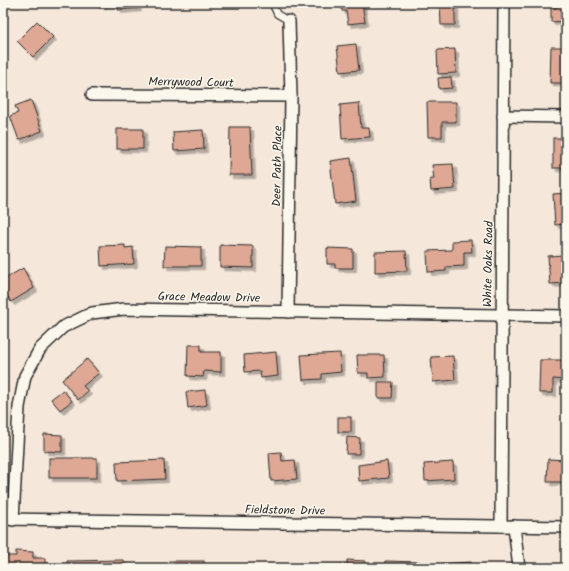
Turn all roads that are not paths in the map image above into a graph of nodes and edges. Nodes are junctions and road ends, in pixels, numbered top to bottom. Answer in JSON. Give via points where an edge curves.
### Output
{"nodes":[{"id":1,"x":272,"y":3,"type":"edge"},
{"id":2,"x":504,"y":3,"type":"edge"},
{"id":3,"x":289,"y":21,"type":"joint"},
{"id":4,"x":92,"y":94,"type":"dead end"},
{"id":5,"x":290,"y":96,"type":"junction"},
{"id":6,"x":503,"y":116,"type":"junction"},
{"id":7,"x":566,"y":117,"type":"edge"},
{"id":8,"x":288,"y":312,"type":"junction"},
{"id":9,"x":501,"y":315,"type":"junction"},
{"id":10,"x":566,"y":316,"type":"edge"},
{"id":11,"x":8,"y":520,"type":"edge"},
{"id":12,"x":501,"y":526,"type":"junction"},
{"id":13,"x":514,"y":526,"type":"junction"},
{"id":14,"x":566,"y":527,"type":"edge"},
{"id":15,"x":519,"y":568,"type":"edge"}],
"edges":[{"from":1,"to":3,"type":"lane","via":[[277,14]]},
{"from":2,"to":6,"type":"street","name":"White Oaks Road"},
{"from":3,"to":5,"type":"street","name":"Deer Path Place"},
{"from":4,"to":5,"type":"street","name":"Merrywood Court"},
{"from":5,"to":8,"type":"street","name":"Deer Path Place"},
{"from":6,"to":7,"type":"street"},
{"from":6,"to":9,"type":"street","name":"White Oaks Road"},
{"from":8,"to":9,"type":"street","name":"Grace Meadow Drive"},
{"from":8,"to":11,"type":"street","name":"Grace Meadow Drive","via":[[124,309],[92,313],[63,327],[40,348],[25,376],[19,407]]},
{"from":9,"to":10,"type":"street","name":"Grace Meadow Drive"},
{"from":9,"to":12,"type":"street","name":"White Oaks Road"},
{"from":11,"to":12,"type":"street","name":"Fieldstone Drive"},
{"from":12,"to":13,"type":"street","name":"Fieldstone Drive"},
{"from":13,"to":14,"type":"street","name":"Fieldstone Drive"},
{"from":13,"to":15,"type":"street"}]}
